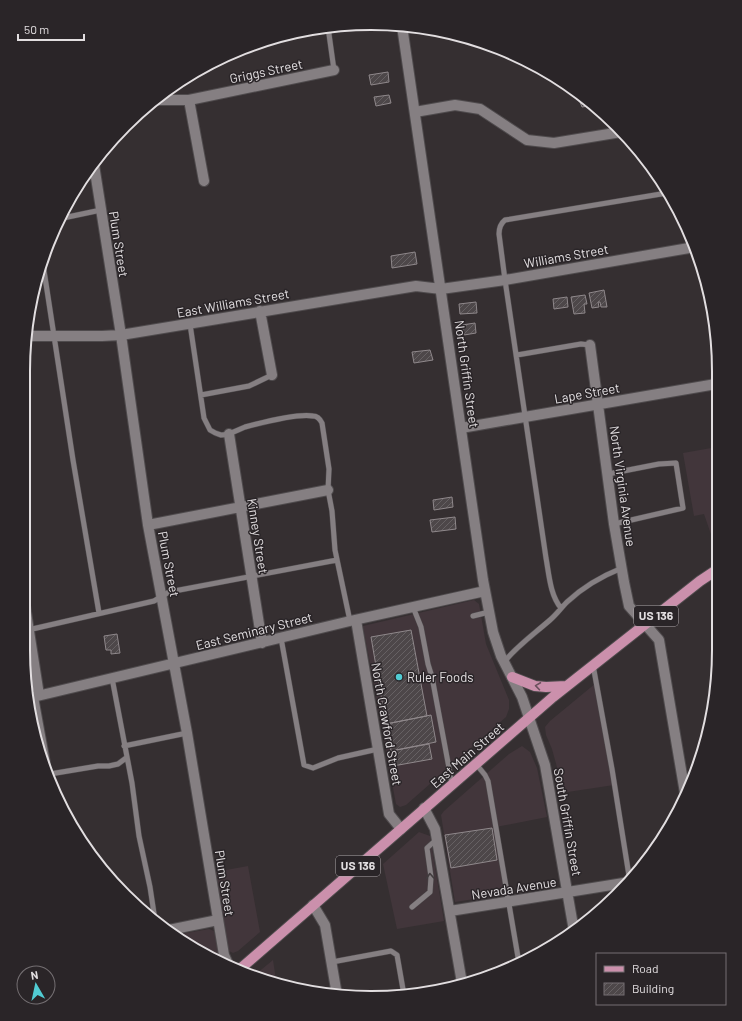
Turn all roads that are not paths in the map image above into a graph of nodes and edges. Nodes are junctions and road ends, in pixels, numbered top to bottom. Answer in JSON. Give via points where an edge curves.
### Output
{"nodes":[{"id":1,"x":403,"y":32,"type":"edge"},
{"id":2,"x":329,"y":33,"type":"edge"},
{"id":3,"x":334,"y":70,"type":"joint"},
{"id":4,"x":163,"y":100,"type":"edge"},
{"id":5,"x":189,"y":100,"type":"junction"},
{"id":6,"x":414,"y":112,"type":"junction"},
{"id":7,"x":615,"y":133,"type":"edge"},
{"id":8,"x":95,"y":171,"type":"edge"},
{"id":9,"x":204,"y":181,"type":"dead end"},
{"id":10,"x":662,"y":194,"type":"edge"},
{"id":11,"x":100,"y":210,"type":"junction"},
{"id":12,"x":67,"y":217,"type":"edge"},
{"id":13,"x":689,"y":248,"type":"edge"},
{"id":14,"x":44,"y":274,"type":"edge"},
{"id":15,"x":505,"y":280,"type":"junction"},
{"id":16,"x":441,"y":289,"type":"junction"},
{"id":17,"x":260,"y":311,"type":"junction"},
{"id":18,"x":190,"y":324,"type":"junction"},
{"id":19,"x":120,"y":334,"type":"junction"},
{"id":20,"x":53,"y":335,"type":"junction"},
{"id":21,"x":32,"y":336,"type":"edge"},
{"id":22,"x":590,"y":345,"type":"joint"},
{"id":23,"x":517,"y":355,"type":"junction"},
{"id":24,"x":272,"y":375,"type":"joint"},
{"id":25,"x":712,"y":385,"type":"edge"},
{"id":26,"x":201,"y":395,"type":"junction"},
{"id":27,"x":598,"y":404,"type":"junction"},
{"id":28,"x":526,"y":417,"type":"junction"},
{"id":29,"x":461,"y":428,"type":"junction"},
{"id":30,"x":229,"y":434,"type":"junction"},
{"id":31,"x":608,"y":474,"type":"junction"},
{"id":32,"x":328,"y":490,"type":"junction"},
{"id":33,"x":240,"y":508,"type":"junction"},
{"id":34,"x":614,"y":524,"type":"junction"},
{"id":35,"x":148,"y":525,"type":"junction"},
{"id":36,"x":337,"y":560,"type":"junction"},
{"id":37,"x":622,"y":568,"type":"junction"},
{"id":38,"x":712,"y":573,"type":"edge"},
{"id":39,"x":251,"y":577,"type":"junction"},
{"id":40,"x":485,"y":591,"type":"junction"},
{"id":41,"x":162,"y":596,"type":"junction"},
{"id":42,"x":413,"y":607,"type":"junction"},
{"id":43,"x":561,"y":608,"type":"junction"},
{"id":44,"x":489,"y":612,"type":"junction"},
{"id":45,"x":100,"y":614,"type":"junction"},
{"id":46,"x":473,"y":616,"type":"dead end"},
{"id":47,"x":353,"y":621,"type":"junction"},
{"id":48,"x":645,"y":624,"type":"junction"},
{"id":49,"x":30,"y":630,"type":"edge"},
{"id":50,"x":281,"y":638,"type":"junction"},
{"id":51,"x":262,"y":643,"type":"junction"},
{"id":52,"x":30,"y":655,"type":"edge"},
{"id":53,"x":504,"y":662,"type":"junction"},
{"id":54,"x":174,"y":664,"type":"junction"},
{"id":55,"x":593,"y":666,"type":"junction"},
{"id":56,"x":512,"y":677,"type":"junction"},
{"id":57,"x":112,"y":678,"type":"junction"},
{"id":58,"x":566,"y":686,"type":"junction"},
{"id":59,"x":34,"y":697,"type":"edge"},
{"id":60,"x":529,"y":719,"type":"junction"},
{"id":61,"x":38,"y":722,"type":"edge"},
{"id":62,"x":187,"y":733,"type":"junction"},
{"id":63,"x":124,"y":746,"type":"junction"},
{"id":64,"x":378,"y":749,"type":"junction"},
{"id":65,"x":126,"y":758,"type":"junction"},
{"id":66,"x":476,"y":764,"type":"junction"},
{"id":67,"x":53,"y":773,"type":"edge"},
{"id":68,"x":452,"y":784,"type":"junction"},
{"id":69,"x":684,"y":785,"type":"edge"},
{"id":70,"x":424,"y":808,"type":"junction"},
{"id":71,"x":401,"y":829,"type":"junction"},
{"id":72,"x":437,"y":838,"type":"junction"},
{"id":73,"x":629,"y":873,"type":"edge"},
{"id":74,"x":619,"y":884,"type":"edge"},
{"id":75,"x":568,"y":893,"type":"junction"},
{"id":76,"x":508,"y":902,"type":"junction"},
{"id":77,"x":313,"y":905,"type":"junction"},
{"id":78,"x":412,"y":907,"type":"dead end"},
{"id":79,"x":450,"y":911,"type":"junction"},
{"id":80,"x":154,"y":913,"type":"edge"},
{"id":81,"x":218,"y":920,"type":"junction"},
{"id":82,"x":573,"y":925,"type":"edge"},
{"id":83,"x":174,"y":929,"type":"edge"},
{"id":84,"x":226,"y":958,"type":"edge"},
{"id":85,"x":518,"y":958,"type":"edge"},
{"id":86,"x":332,"y":962,"type":"junction"},
{"id":87,"x":243,"y":966,"type":"edge"},
{"id":88,"x":461,"y":978,"type":"edge"},
{"id":89,"x":336,"y":989,"type":"edge"},
{"id":90,"x":403,"y":989,"type":"edge"}],
"edges":[{"from":1,"to":6,"type":"street","name":"North Griffin Street"},
{"from":2,"to":3,"type":"lane"},
{"from":3,"to":5,"type":"street","name":"Griggs Street"},
{"from":4,"to":5,"type":"street","name":"Griggs Street"},
{"from":5,"to":9,"type":"street"},
{"from":6,"to":7,"type":"street","via":[[455,105],[480,109],[527,140],[554,143]]},
{"from":6,"to":16,"type":"street","name":"North Griffin Street"},
{"from":8,"to":11,"type":"street","name":"Plum Street"},
{"from":10,"to":15,"type":"lane","via":[[505,220],[501,223],[499,234]]},
{"from":11,"to":12,"type":"lane"},
{"from":11,"to":19,"type":"street","name":"Plum Street"},
{"from":13,"to":15,"type":"street","name":"Williams Street"},
{"from":14,"to":20,"type":"lane"},
{"from":15,"to":16,"type":"street","name":"Williams Street"},
{"from":15,"to":23,"type":"lane"},
{"from":16,"to":17,"type":"street","name":"East Williams Street","via":[[416,286]]},
{"from":16,"to":29,"type":"street","name":"North Griffin Street"},
{"from":17,"to":18,"type":"street","name":"East Williams Street"},
{"from":17,"to":24,"type":"street"},
{"from":18,"to":19,"type":"street","name":"East Williams Street"},
{"from":18,"to":26,"type":"lane"},
{"from":19,"to":20,"type":"street","name":"East Williams Street"},
{"from":19,"to":35,"type":"street","name":"Plum Street"},
{"from":20,"to":21,"type":"street","name":"East Williams Street"},
{"from":20,"to":45,"type":"lane"},
{"from":22,"to":23,"type":"lane","via":[[581,344]]},
{"from":22,"to":27,"type":"street","name":"North Virginia Avenue"},
{"from":23,"to":28,"type":"lane"},
{"from":24,"to":26,"type":"lane","via":[[249,386]]},
{"from":25,"to":27,"type":"street","name":"Lape Street"},
{"from":26,"to":30,"type":"lane","via":[[204,418],[210,430],[222,435]]},
{"from":27,"to":28,"type":"street","name":"Lape Street"},
{"from":27,"to":31,"type":"street","name":"North Virginia Avenue"},
{"from":28,"to":29,"type":"street","name":"Lape Street"},
{"from":28,"to":43,"type":"lane","via":[[551,587]]},
{"from":29,"to":40,"type":"street","name":"North Griffin Street"},
{"from":30,"to":32,"type":"lane","via":[[267,422],[316,416],[322,423],[329,469]]},
{"from":30,"to":33,"type":"street","name":"Kinney Street"},
{"from":31,"to":34,"type":"street","name":"North Virginia Avenue"},
{"from":31,"to":34,"type":"lane","via":[[659,464],[676,464],[683,508]]},
{"from":32,"to":33,"type":"street"},
{"from":32,"to":36,"type":"lane"},
{"from":33,"to":35,"type":"street"},
{"from":33,"to":39,"type":"street","name":"Kinney Street"},
{"from":34,"to":37,"type":"street","name":"North Virginia Avenue"},
{"from":35,"to":41,"type":"street","name":"Plum Street"},
{"from":36,"to":39,"type":"lane"},
{"from":36,"to":47,"type":"lane"},
{"from":37,"to":43,"type":"lane","via":[[593,582]]},
{"from":37,"to":48,"type":"street","name":"North Virginia Avenue","via":[[629,606]]},
{"from":38,"to":48,"type":"main road","name":"East Main Street","number":"US 136"},
{"from":39,"to":41,"type":"lane","via":[[169,592]]},
{"from":39,"to":51,"type":"street","name":"Kinney Street"},
{"from":40,"to":42,"type":"street","name":"East Seminary Street"},
{"from":40,"to":44,"type":"street","name":"North Griffin Street"},
{"from":41,"to":45,"type":"lane","via":[[154,601]]},
{"from":41,"to":54,"type":"street","name":"Plum Street"},
{"from":42,"to":47,"type":"street","name":"East Seminary Street"},
{"from":42,"to":68,"type":"lane","via":[[421,628],[432,677]]},
{"from":43,"to":53,"type":"lane","via":[[520,644]]},
{"from":44,"to":46,"type":"lane"},
{"from":44,"to":53,"type":"street","name":"North Griffin Street"},
{"from":45,"to":49,"type":"lane"},
{"from":47,"to":50,"type":"street","name":"East Seminary Street"},
{"from":47,"to":64,"type":"street","name":"North Crawford Street"},
{"from":48,"to":55,"type":"main road","name":"East Main Street","number":"US 136"},
{"from":48,"to":69,"type":"street","name":"North Virginia Avenue","via":[[659,640]]},
{"from":50,"to":51,"type":"street","name":"East Seminary Street"},
{"from":50,"to":64,"type":"lane","via":[[304,764],[313,768],[338,758]]},
{"from":51,"to":54,"type":"street","name":"East Seminary Street"},
{"from":52,"to":59,"type":"street"},
{"from":53,"to":56,"type":"street","name":"North Griffin Street"},
{"from":54,"to":57,"type":"street","name":"East Seminary Street"},
{"from":54,"to":62,"type":"street","name":"Plum Street"},
{"from":55,"to":58,"type":"main road","name":"East Main Street","number":"US 136"},
{"from":55,"to":73,"type":"lane"},
{"from":58,"to":56,"type":"main road","one_way":true,"via":[[535,686]]},
{"from":56,"to":60,"type":"street","name":"North Griffin Street"},
{"from":57,"to":59,"type":"street","name":"East Seminary Street"},
{"from":57,"to":63,"type":"lane"},
{"from":58,"to":60,"type":"main road","name":"East Main Street","number":"US 136"},
{"from":59,"to":61,"type":"street"},
{"from":60,"to":66,"type":"main road","name":"East Main Street","number":"US 136"},
{"from":60,"to":75,"type":"street","name":"South Griffin Street","via":[[545,765]]},
{"from":62,"to":63,"type":"lane"},
{"from":62,"to":81,"type":"street","name":"Plum Street"},
{"from":63,"to":65,"type":"lane"},
{"from":64,"to":71,"type":"street","name":"North Crawford Street","via":[[389,814]]},
{"from":65,"to":67,"type":"lane","via":[[118,764]]},
{"from":65,"to":80,"type":"lane"},
{"from":66,"to":68,"type":"main road","name":"East Main Street","number":"US 136"},
{"from":66,"to":76,"type":"lane","via":[[488,781]]},
{"from":68,"to":70,"type":"main road","name":"East Main Street","number":"US 136"},
{"from":70,"to":71,"type":"main road","name":"East Main Street","number":"US 136"},
{"from":70,"to":72,"type":"street","via":[[435,828]]},
{"from":71,"to":77,"type":"main road","name":"East Main Street","number":"US 136"},
{"from":78,"to":72,"type":"lane","one_way":true,"via":[[430,892],[431,877],[427,848]]},
{"from":72,"to":79,"type":"street"},
{"from":74,"to":75,"type":"street","name":"Nevada Avenue"},
{"from":75,"to":76,"type":"street","name":"Nevada Avenue"},
{"from":75,"to":82,"type":"street","name":"South Griffin Street"},
{"from":76,"to":79,"type":"street","name":"Nevada Avenue"},
{"from":76,"to":85,"type":"lane"},
{"from":77,"to":86,"type":"street","via":[[326,925]]},
{"from":77,"to":87,"type":"main road","name":"East Main Street","number":"US 136"},
{"from":79,"to":88,"type":"street"},
{"from":81,"to":83,"type":"street"},
{"from":81,"to":84,"type":"street","name":"Plum Street"},
{"from":86,"to":89,"type":"street"},
{"from":86,"to":90,"type":"lane","via":[[391,951],[397,955]]}]}
